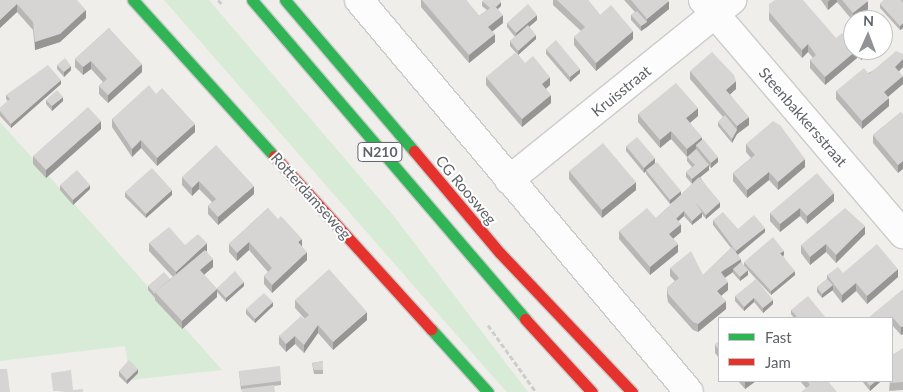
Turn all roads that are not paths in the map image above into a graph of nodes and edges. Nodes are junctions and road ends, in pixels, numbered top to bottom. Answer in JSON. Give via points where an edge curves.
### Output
{"nodes":[{"id":1,"x":133,"y":0,"type":"edge"},
{"id":2,"x":252,"y":0,"type":"edge"},
{"id":3,"x":285,"y":0,"type":"edge"},
{"id":4,"x":359,"y":0,"type":"edge"},
{"id":5,"x":717,"y":5,"type":"edge"},
{"id":6,"x":510,"y":180,"type":"junction"},
{"id":7,"x":903,"y":234,"type":"edge"},
{"id":8,"x":488,"y":392,"type":"edge"},
{"id":9,"x":592,"y":392,"type":"edge"},
{"id":10,"x":632,"y":392,"type":"edge"},
{"id":11,"x":689,"y":392,"type":"edge"}],
"edges":[{"from":1,"to":8,"type":"street","name":"Rotterdamseweg"},
{"from":2,"to":9,"type":"street","number":"N210","via":[[509,302]]},
{"from":3,"to":10,"type":"street","name":"CG Roosweg","via":[[500,253]]},
{"from":4,"to":6,"type":"street"},
{"from":5,"to":6,"type":"street","name":"Kruisstraat"},
{"from":5,"to":7,"type":"street","name":"Steenbakkersstraat"},
{"from":6,"to":11,"type":"street"}]}
